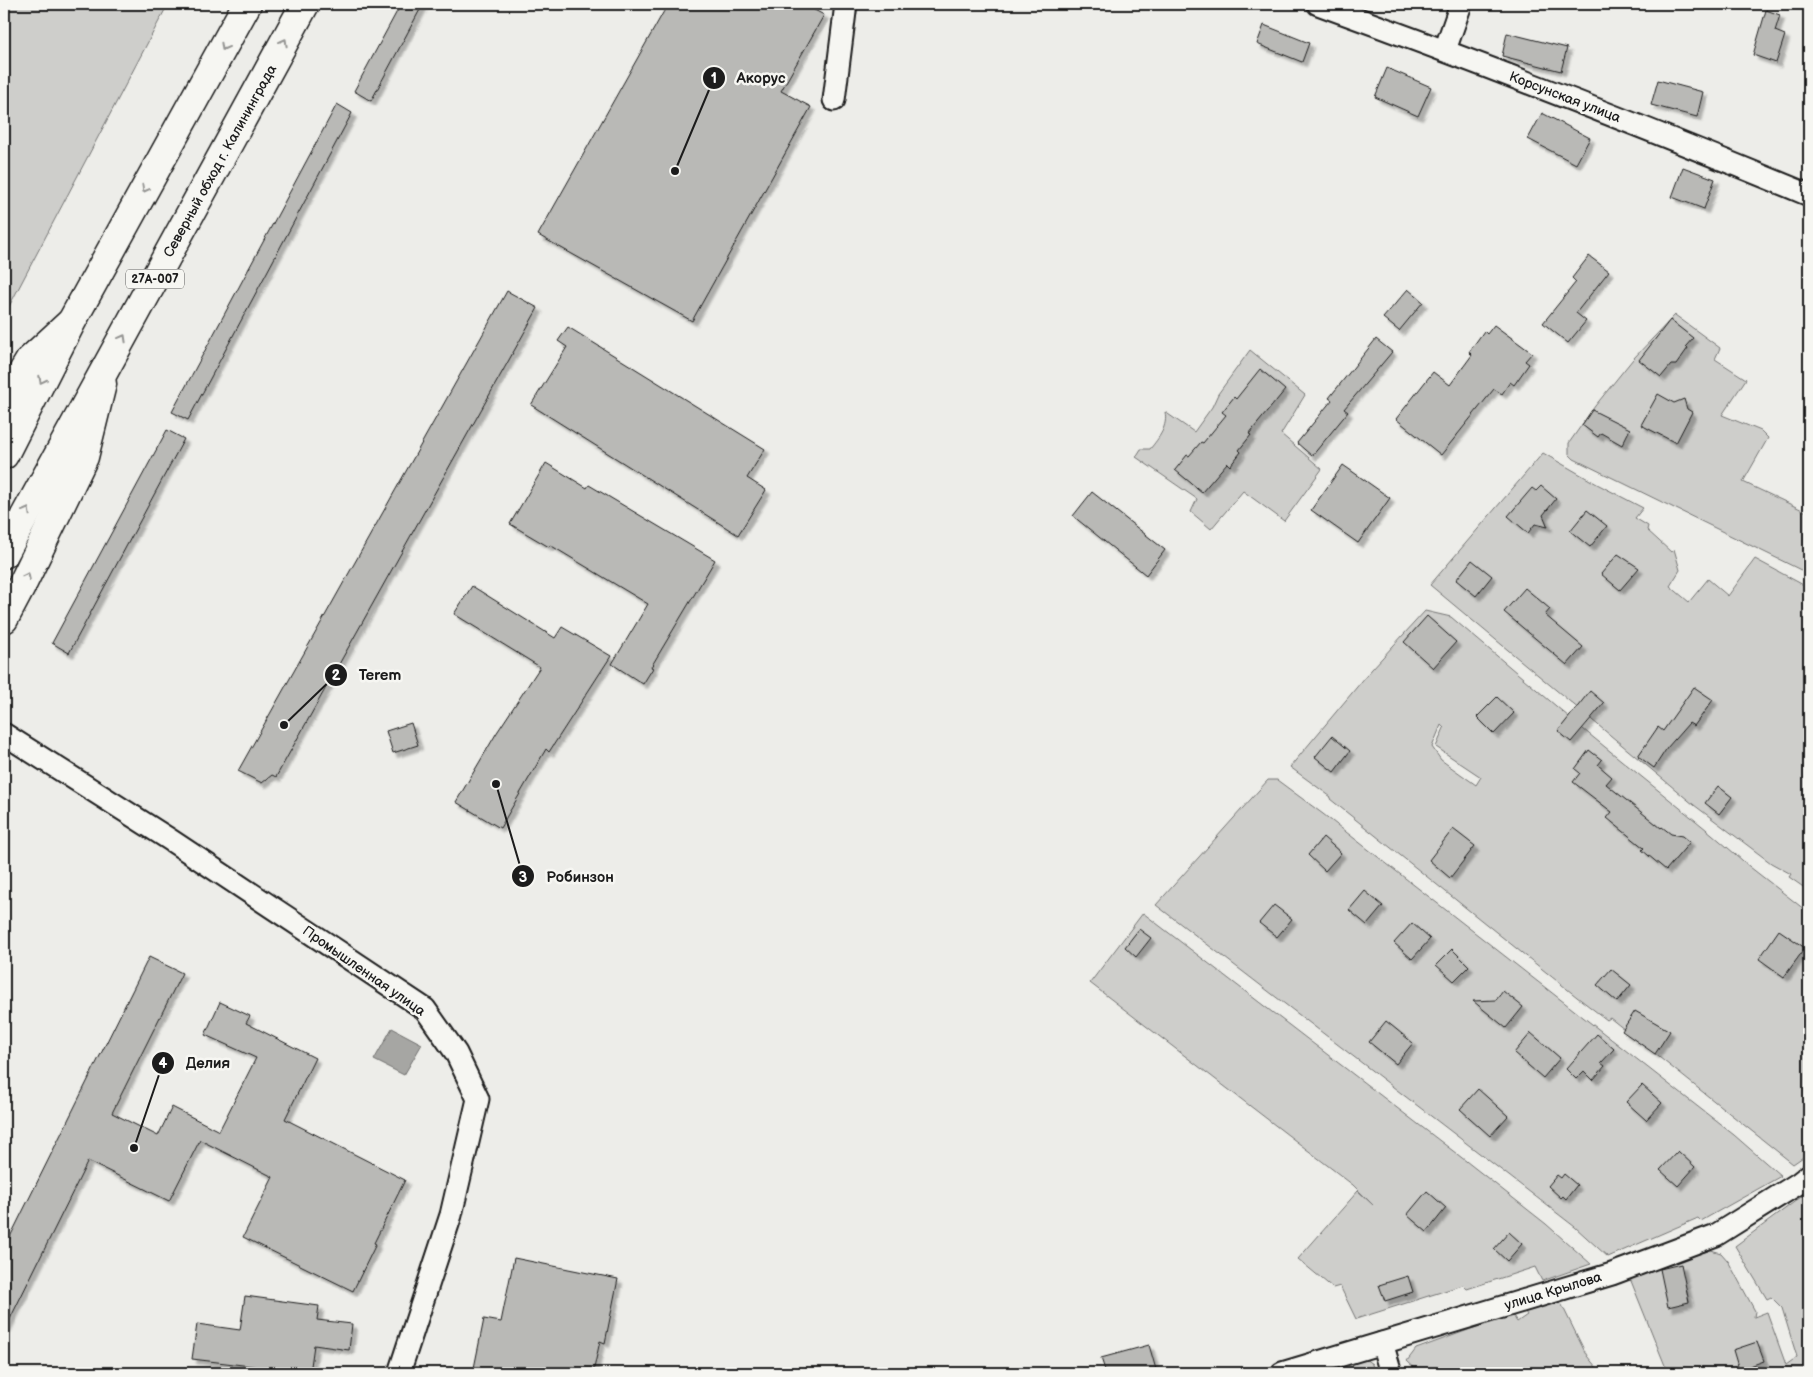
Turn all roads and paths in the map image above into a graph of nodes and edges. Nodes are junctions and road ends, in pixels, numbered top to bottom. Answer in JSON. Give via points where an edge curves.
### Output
{"nodes":[{"id":1,"x":247,"y":4,"type":"edge"},
{"id":2,"x":305,"y":4,"type":"edge"},
{"id":3,"x":846,"y":4,"type":"edge"},
{"id":4,"x":1318,"y":4,"type":"edge"},
{"id":5,"x":1461,"y":4,"type":"edge"},
{"id":6,"x":1445,"y":50,"type":"junction"},
{"id":7,"x":834,"y":100,"type":"dead end"},
{"id":8,"x":1809,"y":195,"type":"edge"},
{"id":9,"x":72,"y":321,"type":"junction"},
{"id":10,"x":105,"y":370,"type":"junction"},
{"id":11,"x":4,"y":403,"type":"edge"},
{"id":12,"x":4,"y":455,"type":"edge"},
{"id":13,"x":4,"y":554,"type":"edge"},
{"id":14,"x":4,"y":619,"type":"edge"},
{"id":15,"x":4,"y":734,"type":"edge"},
{"id":16,"x":1809,"y":1175,"type":"edge"},
{"id":17,"x":1382,"y":1343,"type":"junction"},
{"id":18,"x":399,"y":1373,"type":"edge"},
{"id":19,"x":1282,"y":1373,"type":"edge"},
{"id":20,"x":1391,"y":1373,"type":"edge"}],
"edges":[{"from":1,"to":9,"type":"main road","one_way":true},
{"from":10,"to":2,"type":"main road","name":"Северный обход г. Калининграда","number":"27А-007","one_way":true},
{"from":3,"to":7,"type":"street"},
{"from":4,"to":6,"type":"street","name":"Корсунская улица"},
{"from":5,"to":6,"type":"street"},
{"from":6,"to":8,"type":"street","name":"Корсунская улица"},
{"from":9,"to":11,"type":"main road","via":[[30,360]]},
{"from":9,"to":12,"type":"main road","one_way":true},
{"from":13,"to":10,"type":"main road","name":"Северный обход г. Калининграда","number":"27А-007","one_way":true},
{"from":14,"to":10,"type":"main road","one_way":true,"via":[[84,457]]},
{"from":15,"to":18,"type":"street","name":"Промышленная улица","via":[[169,839],[424,1010],[456,1053],[478,1099],[451,1214]]},
{"from":16,"to":17,"type":"street","name":"улица Крылова","via":[[1716,1235],[1612,1274]]},
{"from":17,"to":19,"type":"street","name":"улица Крылова"},
{"from":17,"to":20,"type":"street"}]}
